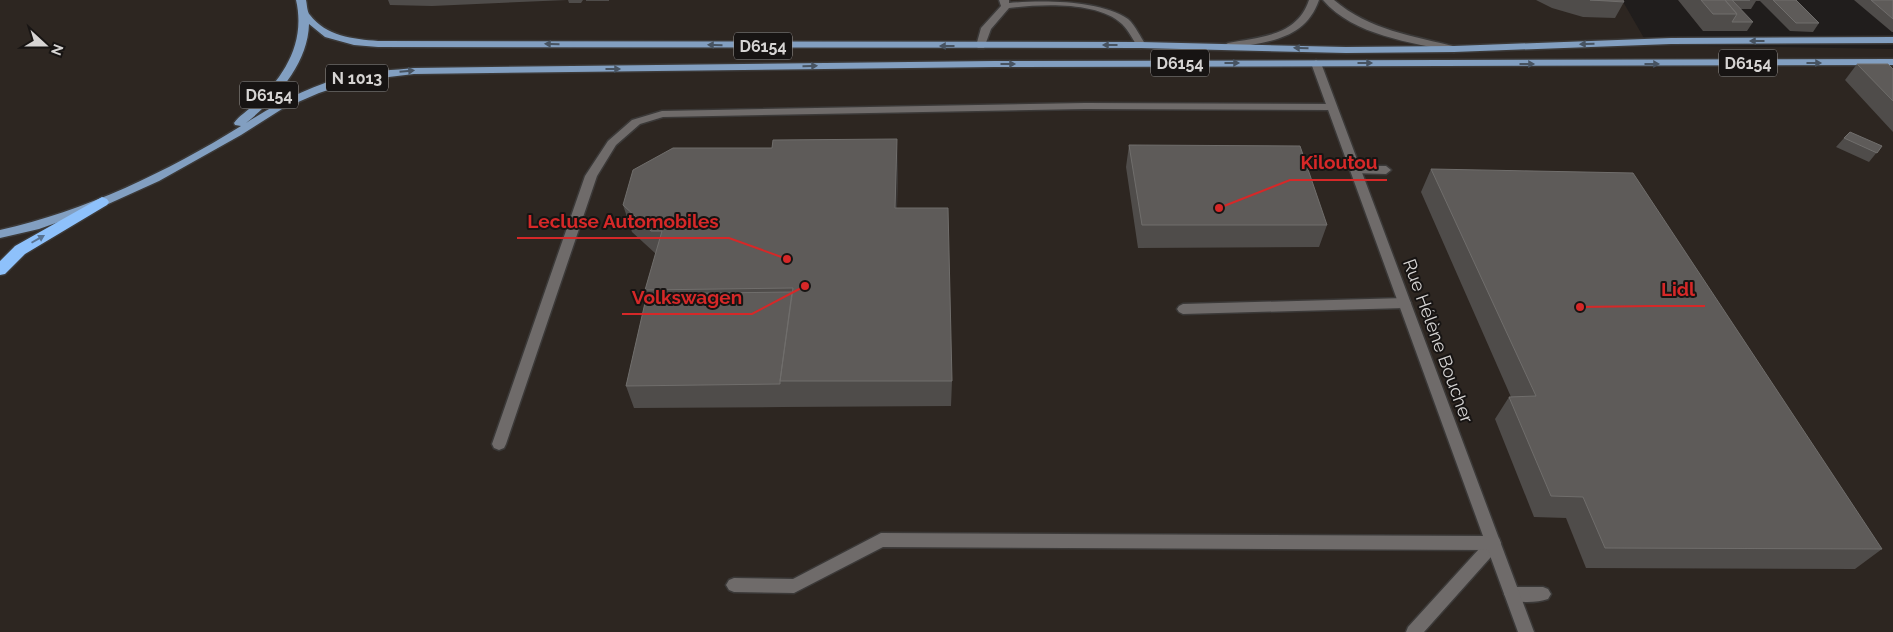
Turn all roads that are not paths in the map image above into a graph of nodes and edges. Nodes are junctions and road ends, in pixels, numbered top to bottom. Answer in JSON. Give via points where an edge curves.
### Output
{"nodes":[{"id":1,"x":300,"y":0,"type":"edge"},
{"id":2,"x":1314,"y":0,"type":"edge"},
{"id":3,"x":1328,"y":0,"type":"edge"},
{"id":4,"x":1005,"y":3,"type":"edge"},
{"id":5,"x":305,"y":16,"type":"junction"},
{"id":6,"x":1893,"y":40,"type":"edge"},
{"id":7,"x":1141,"y":45,"type":"junction"},
{"id":8,"x":981,"y":46,"type":"junction"},
{"id":9,"x":1228,"y":46,"type":"junction"},
{"id":10,"x":1454,"y":49,"type":"junction"},
{"id":11,"x":1893,"y":62,"type":"edge"},
{"id":12,"x":1316,"y":63,"type":"junction"},
{"id":13,"x":529,"y":69,"type":"joint"},
{"id":14,"x":1332,"y":107,"type":"junction"},
{"id":15,"x":201,"y":151,"type":"junction"},
{"id":16,"x":1356,"y":170,"type":"junction"},
{"id":17,"x":1386,"y":170,"type":"dead end"},
{"id":18,"x":102,"y":202,"type":"junction"},
{"id":19,"x":0,"y":234,"type":"edge"},
{"id":20,"x":0,"y":270,"type":"edge"},
{"id":21,"x":1405,"y":303,"type":"junction"},
{"id":22,"x":1183,"y":309,"type":"dead end"},
{"id":23,"x":498,"y":444,"type":"dead end"},
{"id":24,"x":1494,"y":543,"type":"junction"},
{"id":25,"x":734,"y":584,"type":"dead end"},
{"id":26,"x":1512,"y":594,"type":"junction"},
{"id":27,"x":1542,"y":594,"type":"dead end"},
{"id":28,"x":1414,"y":632,"type":"edge"},
{"id":29,"x":1526,"y":632,"type":"edge"}],
"edges":[{"from":1,"to":5,"type":"main road","number":"D6154"},
{"from":2,"to":9,"type":"street","via":[[1306,18],[1292,30]]},
{"from":3,"to":10,"type":"street","via":[[1339,12],[1365,25],[1399,37]]},
{"from":4,"to":7,"type":"street","via":[[1060,2],[1101,11],[1124,21]]},
{"from":4,"to":8,"type":"street","via":[[986,28]]},
{"from":8,"to":5,"type":"main road","number":"D6154","one_way":true,"via":[[378,44],[328,36]]},
{"from":5,"to":15,"type":"main road","number":"D6154","via":[[301,46],[283,79],[250,115]]},
{"from":6,"to":10,"type":"main road","number":"D6154","one_way":true,"via":[[1671,41]]},
{"from":7,"to":8,"type":"main road","number":"D6154","one_way":true},
{"from":7,"to":9,"type":"main road","number":"D6154"},
{"from":10,"to":9,"type":"main road","number":"D6154","one_way":true},
{"from":12,"to":11,"type":"main road","number":"D6154","one_way":true},
{"from":13,"to":12,"type":"main road","number":"D6154","one_way":true},
{"from":12,"to":14,"type":"street","name":"Rue Hélène Boucher"},
{"from":15,"to":13,"type":"main road","number":"N 1013","one_way":true,"via":[[278,107],[315,90],[354,78],[414,71]]},
{"from":14,"to":16,"type":"street","name":"Rue Hélène Boucher"},
{"from":14,"to":23,"type":"street","via":[[1085,106],[662,114],[636,122],[612,143],[591,176]]},
{"from":15,"to":18,"type":"main road","via":[[155,178]]},
{"from":16,"to":17,"type":"street"},
{"from":16,"to":21,"type":"street","name":"Rue Hélène Boucher"},
{"from":18,"to":19,"type":"main road","via":[[35,226]]},
{"from":20,"to":18,"type":"highway","one_way":true,"via":[[20,250]]},
{"from":21,"to":22,"type":"street"},
{"from":21,"to":24,"type":"street","name":"Rue Hélène Boucher"},
{"from":24,"to":25,"type":"street","via":[[881,540],[794,586]]},
{"from":24,"to":26,"type":"street","name":"Rue Hélène Boucher"},
{"from":24,"to":28,"type":"street"},
{"from":26,"to":27,"type":"street"},
{"from":26,"to":29,"type":"street","name":"Rue Hélène Boucher"}]}
